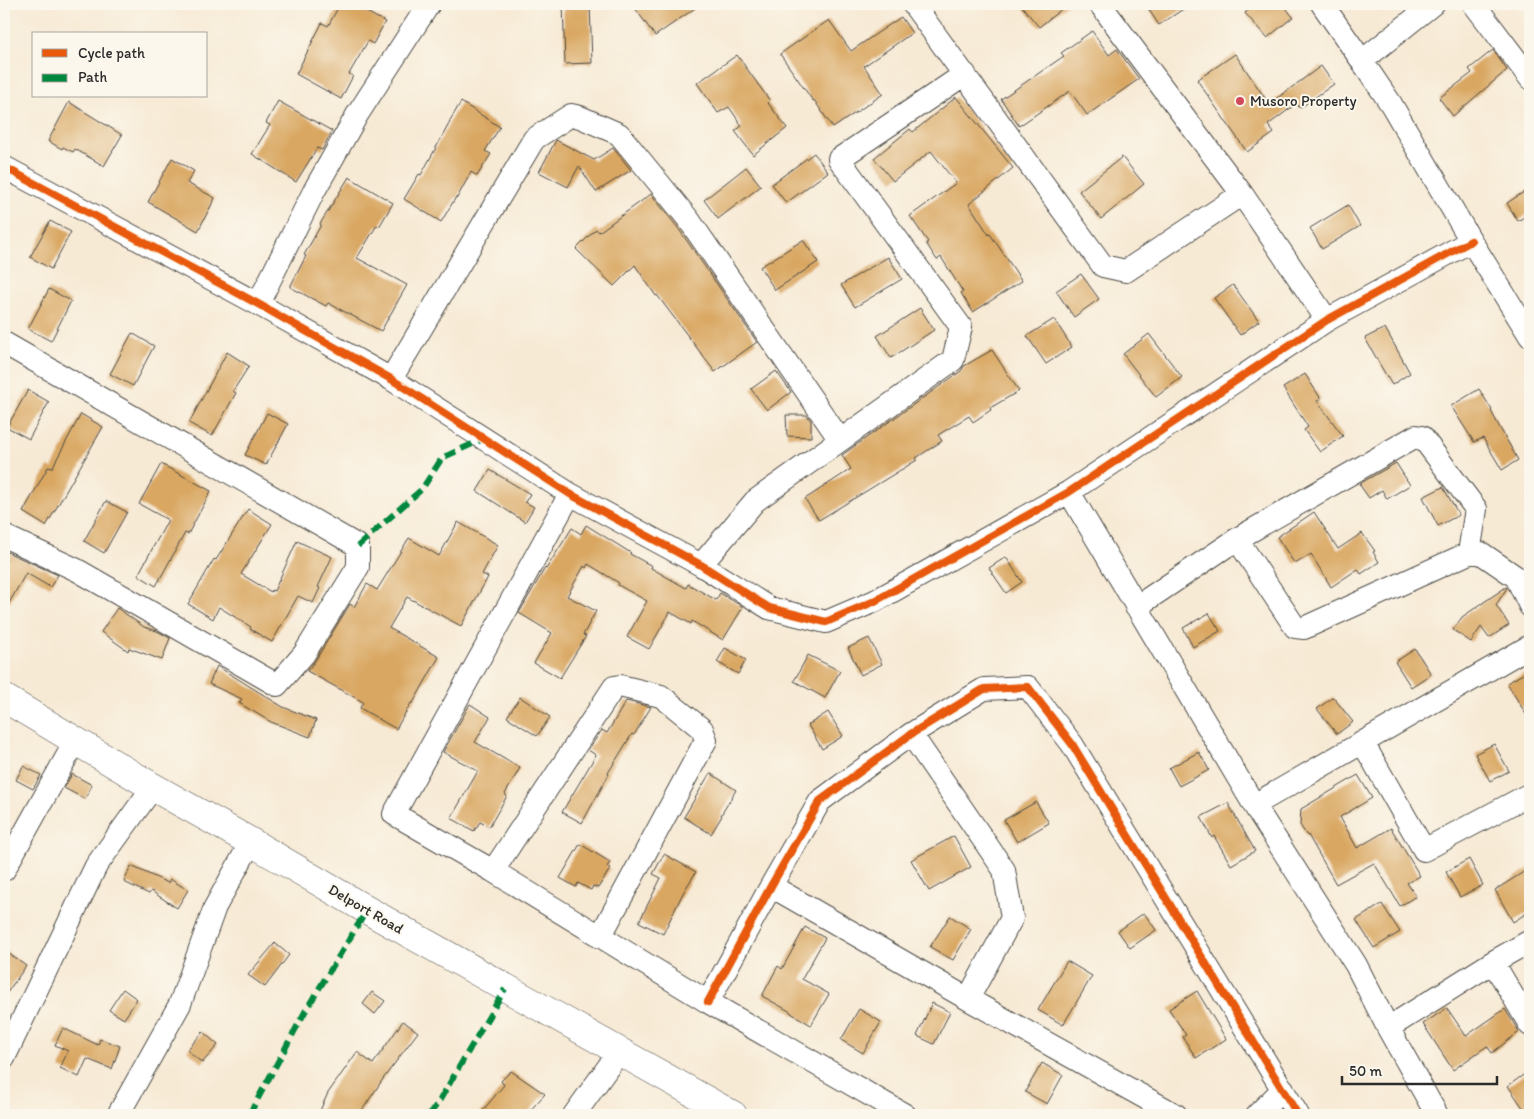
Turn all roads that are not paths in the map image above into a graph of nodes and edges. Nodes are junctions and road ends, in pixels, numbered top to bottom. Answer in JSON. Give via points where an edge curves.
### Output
{"nodes":[{"id":1,"x":429,"y":4,"type":"edge"},
{"id":2,"x":913,"y":4,"type":"edge"},
{"id":3,"x":1100,"y":4,"type":"edge"},
{"id":4,"x":1322,"y":4,"type":"edge"},
{"id":5,"x":1433,"y":4,"type":"edge"},
{"id":6,"x":1474,"y":4,"type":"edge"},
{"id":7,"x":1362,"y":61,"type":"junction"},
{"id":8,"x":964,"y":74,"type":"junction"},
{"id":9,"x":1530,"y":78,"type":"edge"},
{"id":10,"x":4,"y":167,"type":"edge"},
{"id":11,"x":1242,"y":194,"type":"junction"},
{"id":12,"x":1472,"y":241,"type":"junction"},
{"id":13,"x":258,"y":304,"type":"junction"},
{"id":14,"x":1327,"y":320,"type":"junction"},
{"id":15,"x":1530,"y":336,"type":"edge"},
{"id":16,"x":4,"y":343,"type":"edge"},
{"id":17,"x":391,"y":379,"type":"junction"},
{"id":18,"x":840,"y":440,"type":"junction"},
{"id":19,"x":1069,"y":492,"type":"junction"},
{"id":20,"x":570,"y":494,"type":"junction"},
{"id":21,"x":4,"y":536,"type":"edge"},
{"id":22,"x":1237,"y":539,"type":"junction"},
{"id":23,"x":1469,"y":552,"type":"junction"},
{"id":24,"x":701,"y":565,"type":"junction"},
{"id":25,"x":1523,"y":575,"type":"edge"},
{"id":26,"x":1530,"y":606,"type":"edge"},
{"id":27,"x":1136,"y":607,"type":"junction"},
{"id":28,"x":1530,"y":646,"type":"edge"},
{"id":29,"x":4,"y":698,"type":"edge"},
{"id":30,"x":911,"y":734,"type":"junction"},
{"id":31,"x":76,"y":740,"type":"junction"},
{"id":32,"x":1363,"y":743,"type":"junction"},
{"id":33,"x":153,"y":787,"type":"junction"},
{"id":34,"x":1530,"y":794,"type":"edge"},
{"id":35,"x":1254,"y":805,"type":"junction"},
{"id":36,"x":251,"y":842,"type":"junction"},
{"id":37,"x":4,"y":870,"type":"edge"},
{"id":38,"x":493,"y":871,"type":"junction"},
{"id":39,"x":770,"y":886,"type":"junction"},
{"id":40,"x":600,"y":937,"type":"junction"},
{"id":41,"x":1530,"y":941,"type":"edge"},
{"id":42,"x":1493,"y":962,"type":"junction"},
{"id":43,"x":968,"y":999,"type":"junction"},
{"id":44,"x":708,"y":1002,"type":"junction"},
{"id":45,"x":1530,"y":1025,"type":"edge"},
{"id":46,"x":1388,"y":1028,"type":"junction"},
{"id":47,"x":619,"y":1052,"type":"junction"},
{"id":48,"x":4,"y":1058,"type":"edge"},
{"id":49,"x":1283,"y":1089,"type":"junction"},
{"id":50,"x":118,"y":1115,"type":"edge"},
{"id":51,"x":574,"y":1115,"type":"edge"},
{"id":52,"x":732,"y":1115,"type":"edge"},
{"id":53,"x":905,"y":1115,"type":"edge"},
{"id":54,"x":1176,"y":1115,"type":"edge"},
{"id":55,"x":1257,"y":1115,"type":"edge"},
{"id":56,"x":1298,"y":1115,"type":"edge"},
{"id":57,"x":1437,"y":1115,"type":"edge"}],
"edges":[{"from":1,"to":13,"type":"street","via":[[357,115],[314,191]]},
{"from":2,"to":8,"type":"street"},
{"from":3,"to":11,"type":"street"},
{"from":4,"to":7,"type":"street"},
{"from":5,"to":7,"type":"street"},
{"from":6,"to":9,"type":"street"},
{"from":7,"to":12,"type":"street"},
{"from":8,"to":11,"type":"street","via":[[1103,266],[1126,271]]},
{"from":8,"to":18,"type":"street","via":[[839,159],[961,327],[953,360]]},
{"from":10,"to":13,"type":"street"},
{"from":11,"to":14,"type":"street"},
{"from":12,"to":14,"type":"street"},
{"from":12,"to":15,"type":"street"},
{"from":13,"to":17,"type":"street"},
{"from":14,"to":19,"type":"street"},
{"from":16,"to":21,"type":"street","via":[[358,546],[358,567],[304,654],[277,684],[78,570]]},
{"from":17,"to":18,"type":"street","via":[[534,139],[571,115],[618,134],[689,220]]},
{"from":17,"to":20,"type":"street"},
{"from":18,"to":24,"type":"street","via":[[755,501]]},
{"from":19,"to":24,"type":"street","via":[[876,601],[826,622],[769,608]]},
{"from":19,"to":27,"type":"street"},
{"from":20,"to":24,"type":"street"},
{"from":20,"to":38,"type":"street","via":[[394,814]]},
{"from":22,"to":23,"type":"street","via":[[1295,627],[1304,628]]},
{"from":22,"to":23,"type":"street","via":[[1416,436],[1422,437],[1476,509]]},
{"from":22,"to":27,"type":"street"},
{"from":23,"to":25,"type":"street","via":[[1482,552]]},
{"from":25,"to":26,"type":"street"},
{"from":27,"to":35,"type":"street"},
{"from":28,"to":32,"type":"street"},
{"from":29,"to":31,"type":"main road","name":"Delport Road"},
{"from":30,"to":39,"type":"street","via":[[820,801]]},
{"from":30,"to":43,"type":"street","via":[[1004,870],[1012,918]]},
{"from":30,"to":49,"type":"street","via":[[984,689],[1028,687],[1072,744]]},
{"from":31,"to":33,"type":"main road","name":"Delport Road"},
{"from":31,"to":37,"type":"street"},
{"from":32,"to":34,"type":"street","via":[[1424,850]]},
{"from":32,"to":35,"type":"street"},
{"from":33,"to":36,"type":"main road","name":"Delport Road"},
{"from":33,"to":48,"type":"street","via":[[96,866]]},
{"from":35,"to":46,"type":"street","via":[[1356,965]]},
{"from":36,"to":47,"type":"main road","name":"Delport Road"},
{"from":36,"to":50,"type":"street","via":[[215,907],[180,1004]]},
{"from":38,"to":40,"type":"street"},
{"from":38,"to":40,"type":"street","via":[[614,687],[661,696],[702,729],[706,740]]},
{"from":39,"to":43,"type":"street"},
{"from":39,"to":44,"type":"street"},
{"from":40,"to":44,"type":"street"},
{"from":41,"to":42,"type":"street"},
{"from":42,"to":45,"type":"street"},
{"from":42,"to":46,"type":"street"},
{"from":43,"to":54,"type":"street"},
{"from":44,"to":53,"type":"street"},
{"from":46,"to":57,"type":"street"},
{"from":47,"to":51,"type":"street"},
{"from":47,"to":52,"type":"main road","name":"Delport Road"},
{"from":49,"to":55,"type":"street"},
{"from":49,"to":56,"type":"street"}]}
